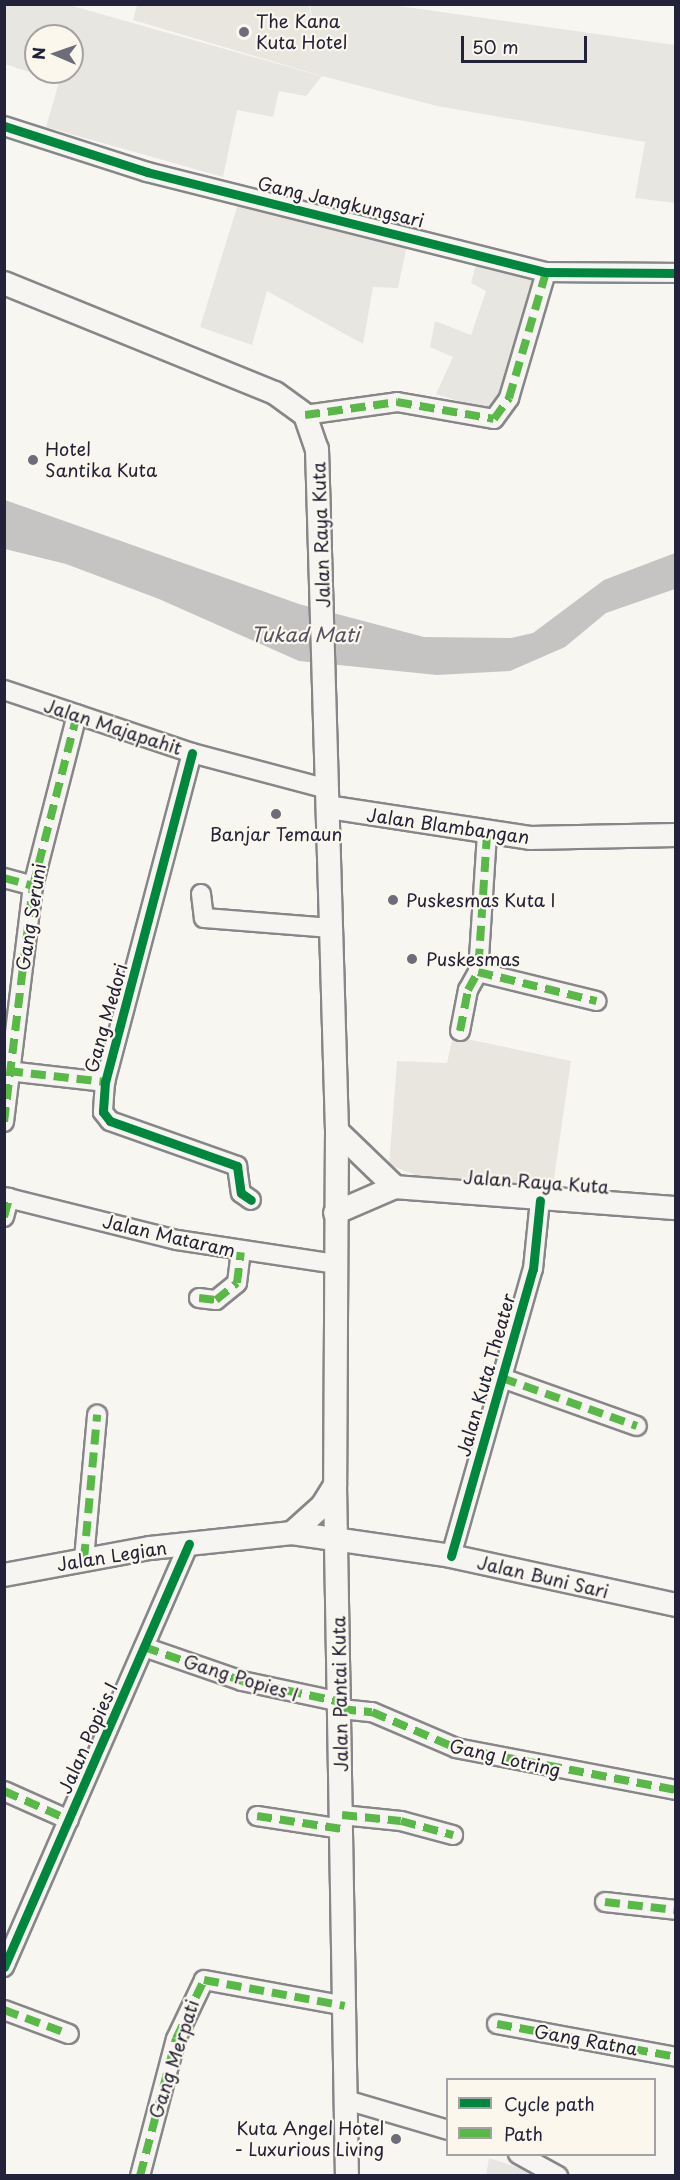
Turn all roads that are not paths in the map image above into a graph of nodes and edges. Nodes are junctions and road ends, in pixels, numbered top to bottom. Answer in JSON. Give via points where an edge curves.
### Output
{"nodes":[{"id":1,"x":4,"y":126,"type":"edge"},
{"id":2,"x":546,"y":272,"type":"junction"},
{"id":3,"x":675,"y":273,"type":"edge"},
{"id":4,"x":4,"y":283,"type":"edge"},
{"id":5,"x":305,"y":415,"type":"junction"},
{"id":6,"x":4,"y":690,"type":"edge"},
{"id":7,"x":77,"y":715,"type":"junction"},
{"id":8,"x":192,"y":753,"type":"junction"},
{"id":9,"x":327,"y":798,"type":"junction"},
{"id":10,"x":487,"y":834,"type":"junction"},
{"id":11,"x":675,"y":835,"type":"edge"},
{"id":12,"x":4,"y":878,"type":"edge"},
{"id":13,"x":33,"y":886,"type":"junction"},
{"id":14,"x":201,"y":894,"type":"dead end"},
{"id":15,"x":332,"y":928,"type":"junction"},
{"id":16,"x":478,"y":972,"type":"junction"},
{"id":17,"x":596,"y":1001,"type":"dead end"},
{"id":18,"x":460,"y":1031,"type":"dead end"},
{"id":19,"x":8,"y":1071,"type":"junction"},
{"id":20,"x":105,"y":1082,"type":"junction"},
{"id":21,"x":4,"y":1122,"type":"edge"},
{"id":22,"x":337,"y":1131,"type":"junction"},
{"id":23,"x":395,"y":1187,"type":"junction"},
{"id":24,"x":7,"y":1197,"type":"edge"},
{"id":25,"x":251,"y":1200,"type":"dead end"},
{"id":26,"x":540,"y":1200,"type":"junction"},
{"id":27,"x":675,"y":1208,"type":"edge"},
{"id":28,"x":335,"y":1213,"type":"junction"},
{"id":29,"x":4,"y":1217,"type":"edge"},
{"id":30,"x":241,"y":1252,"type":"junction"},
{"id":31,"x":335,"y":1264,"type":"junction"},
{"id":32,"x":199,"y":1298,"type":"dead end"},
{"id":33,"x":502,"y":1378,"type":"junction"},
{"id":34,"x":97,"y":1415,"type":"dead end"},
{"id":35,"x":637,"y":1426,"type":"dead end"},
{"id":36,"x":335,"y":1485,"type":"junction"},
{"id":37,"x":292,"y":1533,"type":"junction"},
{"id":38,"x":338,"y":1540,"type":"junction"},
{"id":39,"x":189,"y":1544,"type":"junction"},
{"id":40,"x":451,"y":1556,"type":"junction"},
{"id":41,"x":84,"y":1559,"type":"junction"},
{"id":42,"x":4,"y":1575,"type":"edge"},
{"id":43,"x":675,"y":1605,"type":"edge"},
{"id":44,"x":144,"y":1647,"type":"junction"},
{"id":45,"x":340,"y":1706,"type":"junction"},
{"id":46,"x":675,"y":1790,"type":"edge"},
{"id":47,"x":4,"y":1791,"type":"edge"},
{"id":48,"x":257,"y":1816,"type":"dead end"},
{"id":49,"x":69,"y":1820,"type":"junction"},
{"id":50,"x":342,"y":1822,"type":"junction"},
{"id":51,"x":453,"y":1835,"type":"dead end"},
{"id":52,"x":605,"y":1902,"type":"dead end"},
{"id":53,"x":675,"y":1910,"type":"edge"},
{"id":54,"x":9,"y":1943,"type":"edge"},
{"id":55,"x":4,"y":1967,"type":"edge"},
{"id":56,"x":345,"y":2006,"type":"junction"},
{"id":57,"x":4,"y":2010,"type":"edge"},
{"id":58,"x":497,"y":2024,"type":"dead end"},
{"id":59,"x":69,"y":2034,"type":"dead end"},
{"id":60,"x":675,"y":2057,"type":"edge"},
{"id":61,"x":346,"y":2100,"type":"junction"},
{"id":62,"x":446,"y":2130,"type":"edge"},
{"id":63,"x":522,"y":2156,"type":"edge"},
{"id":64,"x":140,"y":2175,"type":"edge"},
{"id":65,"x":347,"y":2175,"type":"edge"},
{"id":66,"x":558,"y":2175,"type":"edge"}],
"edges":[{"from":1,"to":2,"type":"street","name":"Gang Jangkungsari","via":[[147,172]]},
{"from":2,"to":3,"type":"street","name":"Gang Jangkungsari"},
{"from":2,"to":5,"type":"street","via":[[509,398],[494,419],[383,402]]},
{"from":4,"to":5,"type":"main road","via":[[275,393]]},
{"from":5,"to":9,"type":"main road","name":"Jalan Raya Kuta","via":[[320,470]]},
{"from":6,"to":7,"type":"street","name":"Jalan Majapahit"},
{"from":7,"to":8,"type":"street","name":"Jalan Majapahit"},
{"from":7,"to":13,"type":"street","name":"Gang Seruni"},
{"from":8,"to":9,"type":"street","name":"Jalan Majapahit"},
{"from":8,"to":20,"type":"street","name":"Gang Medori"},
{"from":9,"to":10,"type":"main road","name":"Jalan Blambangan"},
{"from":9,"to":15,"type":"main road","name":"Jalan Raya Kuta"},
{"from":10,"to":11,"type":"main road","name":"Jalan Blambangan","via":[[592,839]]},
{"from":10,"to":16,"type":"street"},
{"from":12,"to":13,"type":"street"},
{"from":13,"to":19,"type":"street","name":"Gang Seruni"},
{"from":14,"to":15,"type":"street","via":[[204,918]]},
{"from":15,"to":22,"type":"main road","name":"Jalan Raya Kuta"},
{"from":16,"to":17,"type":"street"},
{"from":16,"to":18,"type":"street","via":[[468,990]]},
{"from":19,"to":20,"type":"street"},
{"from":19,"to":21,"type":"street","name":"Gang Seruni"},
{"from":20,"to":25,"type":"street","name":"Gang Medori","via":[[106,1119],[235,1165],[241,1193]]},
{"from":22,"to":23,"type":"main road"},
{"from":22,"to":28,"type":"main road","name":"Jalan Raya Kuta"},
{"from":23,"to":26,"type":"main road","name":"Jalan Raya Kuta"},
{"from":23,"to":28,"type":"main road","name":"Jalan Raya Kuta"},
{"from":24,"to":29,"type":"street"},
{"from":24,"to":30,"type":"street","name":"Jalan Mataram"},
{"from":26,"to":27,"type":"main road","name":"Jalan Raya Kuta"},
{"from":26,"to":33,"type":"street","name":"Jalan Kuta Theater","via":[[533,1269]]},
{"from":28,"to":31,"type":"main road","name":"Jalan Pantai Kuta"},
{"from":30,"to":31,"type":"street","name":"Jalan Mataram"},
{"from":30,"to":32,"type":"street","via":[[237,1284],[216,1300]]},
{"from":31,"to":36,"type":"main road","name":"Jalan Pantai Kuta"},
{"from":33,"to":35,"type":"street"},
{"from":33,"to":40,"type":"street","name":"Jalan Kuta Theater"},
{"from":34,"to":41,"type":"street"},
{"from":36,"to":37,"type":"main road","via":[[328,1499]]},
{"from":36,"to":38,"type":"main road","name":"Jalan Pantai Kuta"},
{"from":37,"to":38,"type":"main road","name":"Jalan Legian"},
{"from":37,"to":39,"type":"main road","name":"Jalan Legian"},
{"from":38,"to":40,"type":"main road","name":"Jalan Buni Sari"},
{"from":38,"to":45,"type":"main road","name":"Jalan Pantai Kuta"},
{"from":39,"to":41,"type":"main road","name":"Jalan Legian"},
{"from":39,"to":44,"type":"street","name":"Jalan Popies I"},
{"from":40,"to":43,"type":"main road","name":"Jalan Buni Sari"},
{"from":41,"to":42,"type":"main road","name":"Jalan Legian"},
{"from":44,"to":45,"type":"street","name":"Gang Popies I","via":[[243,1681]]},
{"from":44,"to":49,"type":"street","name":"Jalan Popies I"},
{"from":45,"to":46,"type":"street","name":"Gang Lotring","via":[[372,1712],[456,1748]]},
{"from":45,"to":50,"type":"main road","name":"Jalan Pantai Kuta"},
{"from":47,"to":49,"type":"street"},
{"from":48,"to":50,"type":"street"},
{"from":49,"to":54,"type":"street","name":"Jalan Popies I"},
{"from":50,"to":51,"type":"street","via":[[401,1821]]},
{"from":50,"to":56,"type":"main road","name":"Jalan Pantai Kuta"},
{"from":52,"to":53,"type":"street"},
{"from":54,"to":55,"type":"street","name":"Jalan Popies I"},
{"from":56,"to":61,"type":"main road","name":"Jalan Pantai Kuta"},
{"from":56,"to":64,"type":"street","name":"Gang Merpati","via":[[204,1980],[176,2039]]},
{"from":57,"to":59,"type":"street"},
{"from":58,"to":60,"type":"street","name":"Gang Ratna"},
{"from":61,"to":62,"type":"street"},
{"from":61,"to":65,"type":"main road","name":"Jalan Pantai Kuta"},
{"from":63,"to":66,"type":"street"}]}
